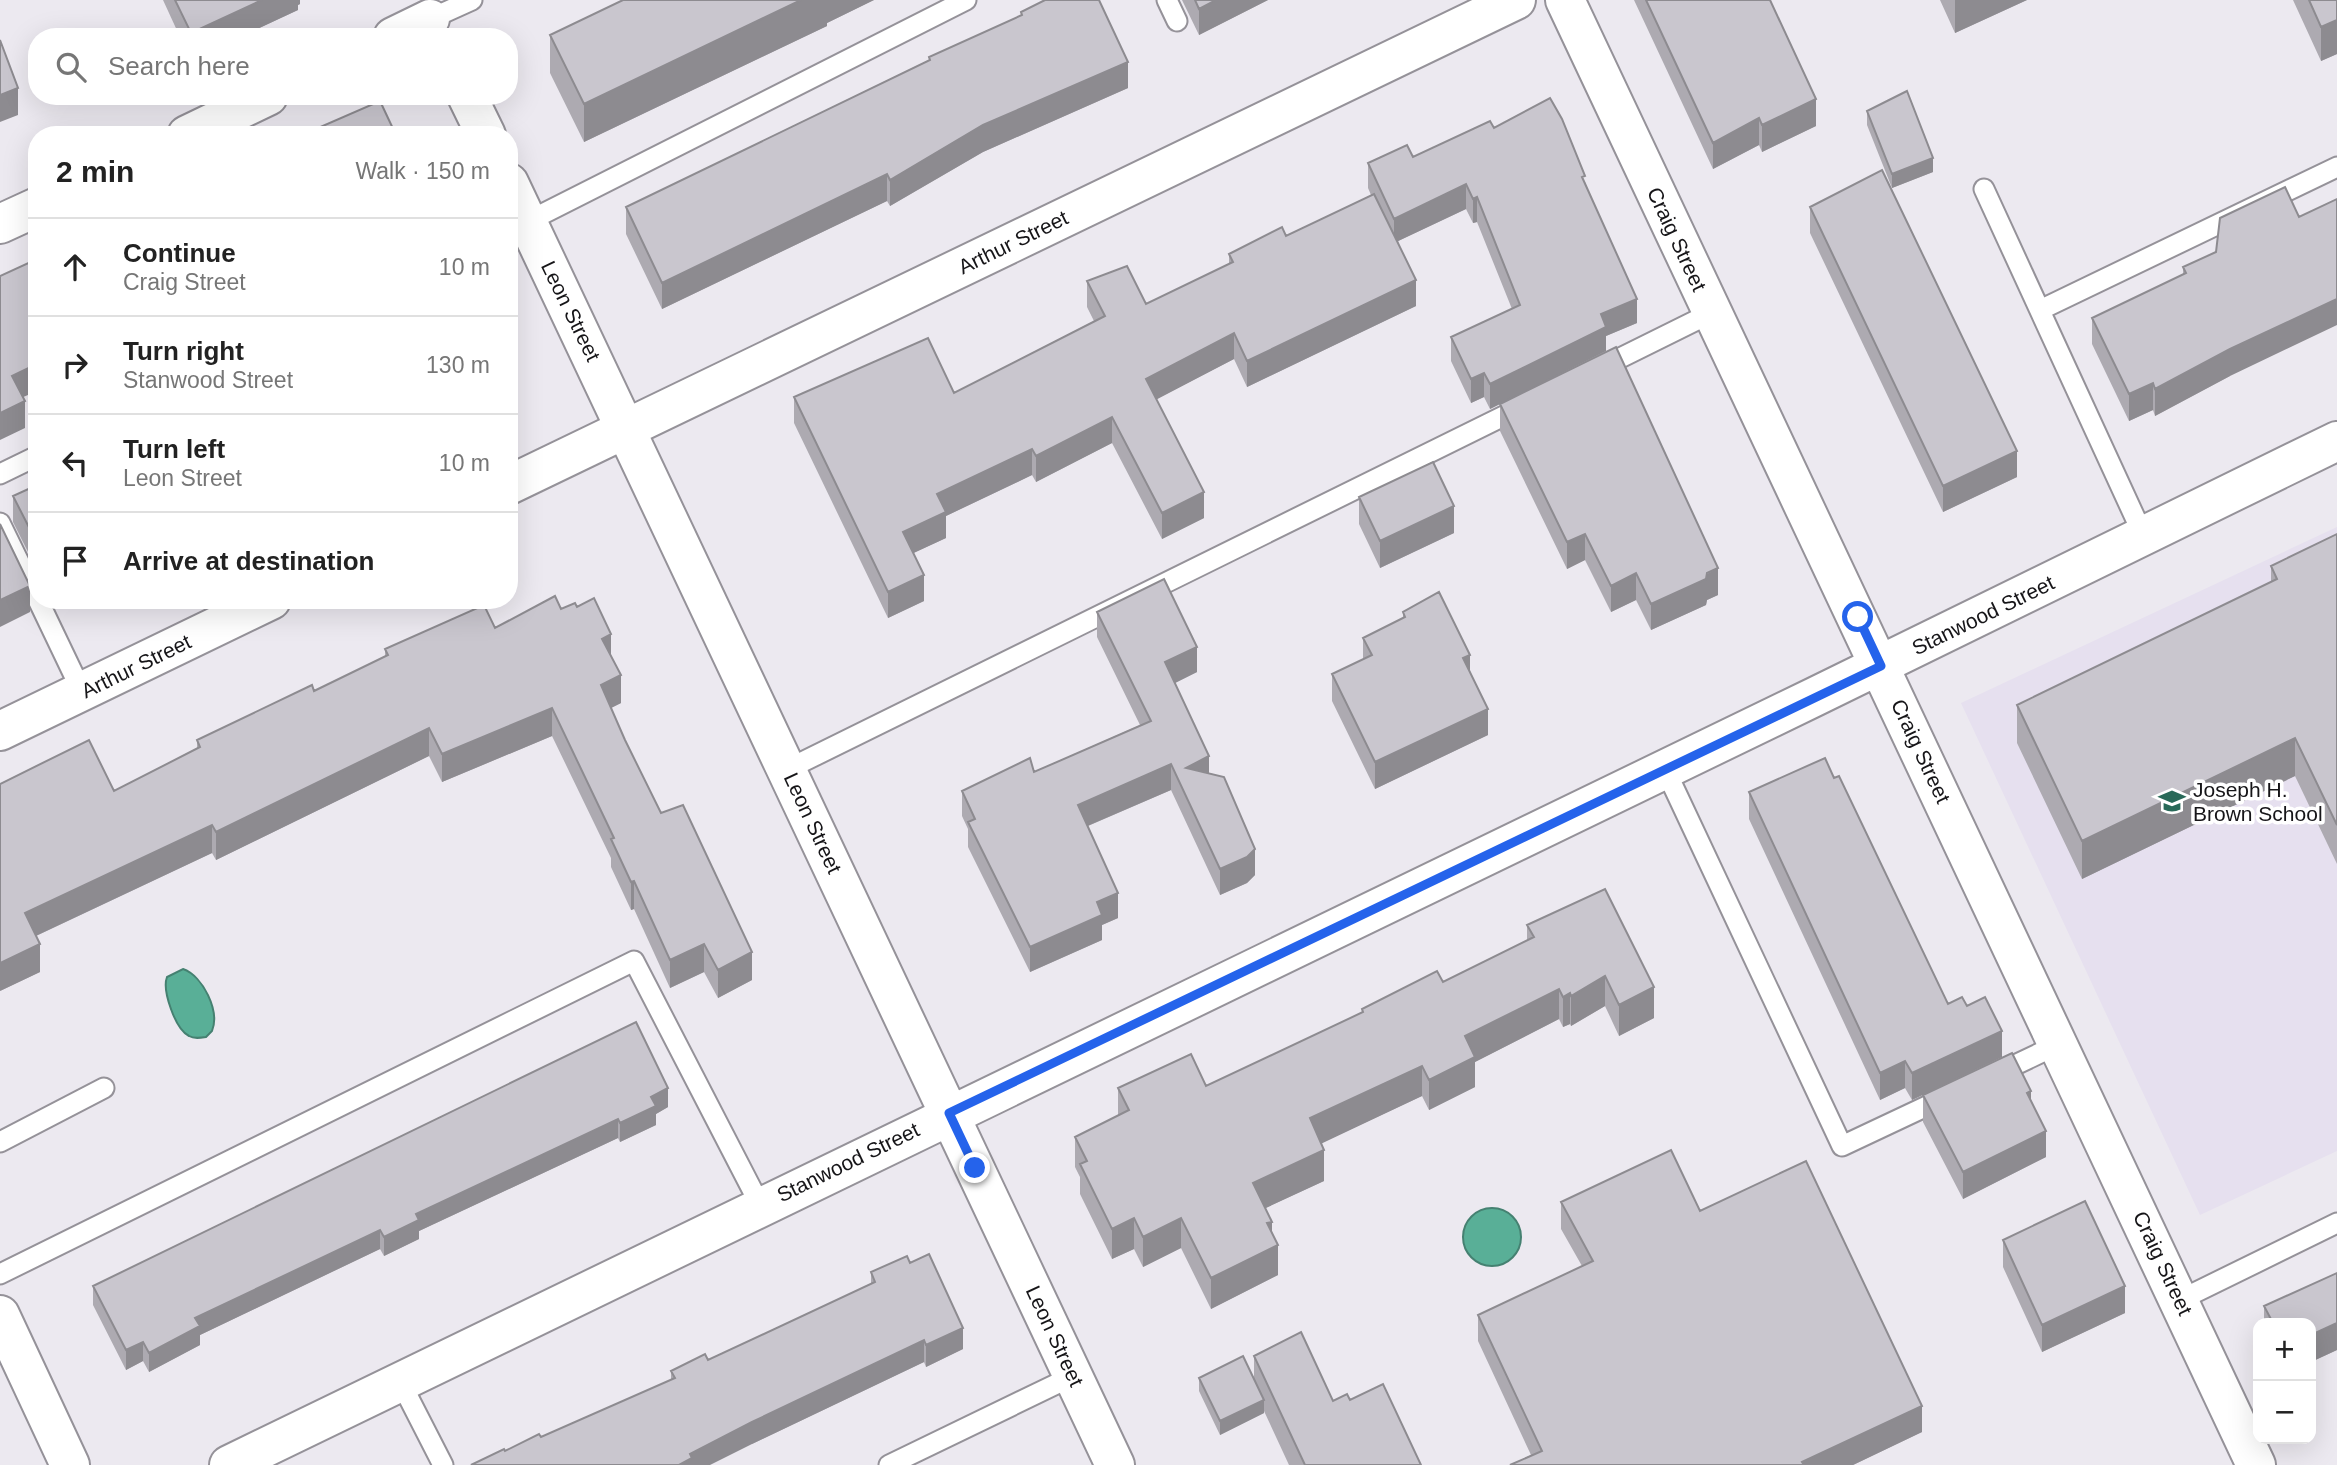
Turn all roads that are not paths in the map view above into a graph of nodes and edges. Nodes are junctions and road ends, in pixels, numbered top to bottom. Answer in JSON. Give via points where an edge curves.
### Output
{"nodes":[{"id":1,"x":472,"y":0,"type":"edge"},
{"id":2,"x":966,"y":0,"type":"edge"},
{"id":3,"x":1167,"y":0,"type":"edge"},
{"id":4,"x":1516,"y":0,"type":"edge"},
{"id":5,"x":1565,"y":0,"type":"edge"},
{"id":6,"x":430,"y":19,"type":"edge"},
{"id":7,"x":1177,"y":22,"type":"dead end"},
{"id":8,"x":412,"y":28,"type":"edge"},
{"id":9,"x":249,"y":105,"type":"edge"},
{"id":10,"x":471,"y":105,"type":"edge"},
{"id":11,"x":206,"y":126,"type":"edge"},
{"id":12,"x":482,"y":126,"type":"edge"},
{"id":13,"x":2337,"y":167,"type":"edge"},
{"id":14,"x":1984,"y":189,"type":"dead end"},
{"id":15,"x":28,"y":210,"type":"edge"},
{"id":16,"x":0,"y":224,"type":"edge"},
{"id":17,"x":519,"y":227,"type":"edge"},
{"id":18,"x":2040,"y":310,"type":"junction"},
{"id":19,"x":1711,"y":313,"type":"junction"},
{"id":20,"x":1575,"y":381,"type":"edge"},
{"id":21,"x":1538,"y":399,"type":"edge"},
{"id":22,"x":627,"y":428,"type":"junction"},
{"id":23,"x":2337,"y":440,"type":"edge"},
{"id":24,"x":28,"y":460,"type":"edge"},
{"id":25,"x":0,"y":474,"type":"edge"},
{"id":26,"x":518,"y":481,"type":"edge"},
{"id":27,"x":0,"y":523,"type":"edge"},
{"id":28,"x":2144,"y":537,"type":"junction"},
{"id":29,"x":28,"y":581,"type":"edge"},
{"id":30,"x":42,"y":609,"type":"edge"},
{"id":31,"x":253,"y":609,"type":"edge"},
{"id":32,"x":1881,"y":666,"type":"junction"},
{"id":33,"x":82,"y":692,"type":"junction"},
{"id":34,"x":0,"y":731,"type":"edge"},
{"id":35,"x":788,"y":769,"type":"junction"},
{"id":36,"x":1665,"y":769,"type":"junction"},
{"id":37,"x":2059,"y":1044,"type":"junction"},
{"id":38,"x":104,"y":1088,"type":"dead end"},
{"id":39,"x":949,"y":1113,"type":"junction"},
{"id":40,"x":0,"y":1142,"type":"edge"},
{"id":41,"x":760,"y":1205,"type":"junction"},
{"id":42,"x":2337,"y":1223,"type":"edge"},
{"id":43,"x":0,"y":1274,"type":"edge"},
{"id":44,"x":2180,"y":1300,"type":"junction"},
{"id":45,"x":0,"y":1315,"type":"edge"},
{"id":46,"x":1073,"y":1376,"type":"junction"},
{"id":47,"x":400,"y":1381,"type":"junction"},
{"id":48,"x":70,"y":1465,"type":"edge"},
{"id":49,"x":229,"y":1465,"type":"edge"},
{"id":50,"x":443,"y":1465,"type":"edge"},
{"id":51,"x":889,"y":1465,"type":"edge"},
{"id":52,"x":1115,"y":1465,"type":"edge"},
{"id":53,"x":2256,"y":1465,"type":"edge"}],
"edges":[{"from":1,"to":6,"type":"lane"},
{"from":2,"to":17,"type":"lane"},
{"from":3,"to":7,"type":"lane"},
{"from":4,"to":22,"type":"street","name":"Arthur Street"},
{"from":5,"to":19,"type":"street","name":"Craig Street"},
{"from":6,"to":8,"type":"street"},
{"from":9,"to":11,"type":"street"},
{"from":10,"to":12,"type":"street"},
{"from":13,"to":18,"type":"lane"},
{"from":14,"to":18,"type":"lane"},
{"from":15,"to":16,"type":"street"},
{"from":17,"to":22,"type":"street","name":"Leon Street"},
{"from":18,"to":28,"type":"lane"},
{"from":19,"to":20,"type":"lane"},
{"from":19,"to":32,"type":"street","name":"Craig Street"},
{"from":21,"to":35,"type":"lane"},
{"from":22,"to":26,"type":"street","name":"Arthur Street"},
{"from":22,"to":35,"type":"street","name":"Leon Street"},
{"from":23,"to":28,"type":"street","name":"Stanwood Street"},
{"from":24,"to":25,"type":"lane"},
{"from":27,"to":29,"type":"lane"},
{"from":28,"to":32,"type":"street","name":"Stanwood Street"},
{"from":30,"to":33,"type":"lane"},
{"from":31,"to":33,"type":"street","name":"Arthur Street"},
{"from":32,"to":36,"type":"street","name":"Stanwood Street"},
{"from":32,"to":37,"type":"street","name":"Craig Street"},
{"from":33,"to":34,"type":"street","name":"Arthur Street"},
{"from":35,"to":39,"type":"street","name":"Leon Street"},
{"from":36,"to":37,"type":"lane","via":[[1842,1146]]},
{"from":36,"to":39,"type":"street","name":"Stanwood Street"},
{"from":37,"to":44,"type":"street","name":"Craig Street"},
{"from":38,"to":40,"type":"lane"},
{"from":39,"to":41,"type":"street","name":"Stanwood Street"},
{"from":39,"to":46,"type":"street","name":"Leon Street"},
{"from":41,"to":43,"type":"lane","via":[[634,961]]},
{"from":41,"to":47,"type":"street","name":"Stanwood Street"},
{"from":42,"to":44,"type":"lane"},
{"from":44,"to":53,"type":"street","name":"Craig Street"},
{"from":45,"to":48,"type":"street"},
{"from":46,"to":51,"type":"lane"},
{"from":46,"to":52,"type":"street","name":"Leon Street"},
{"from":47,"to":49,"type":"street","name":"Stanwood Street"},
{"from":47,"to":50,"type":"lane"}]}
